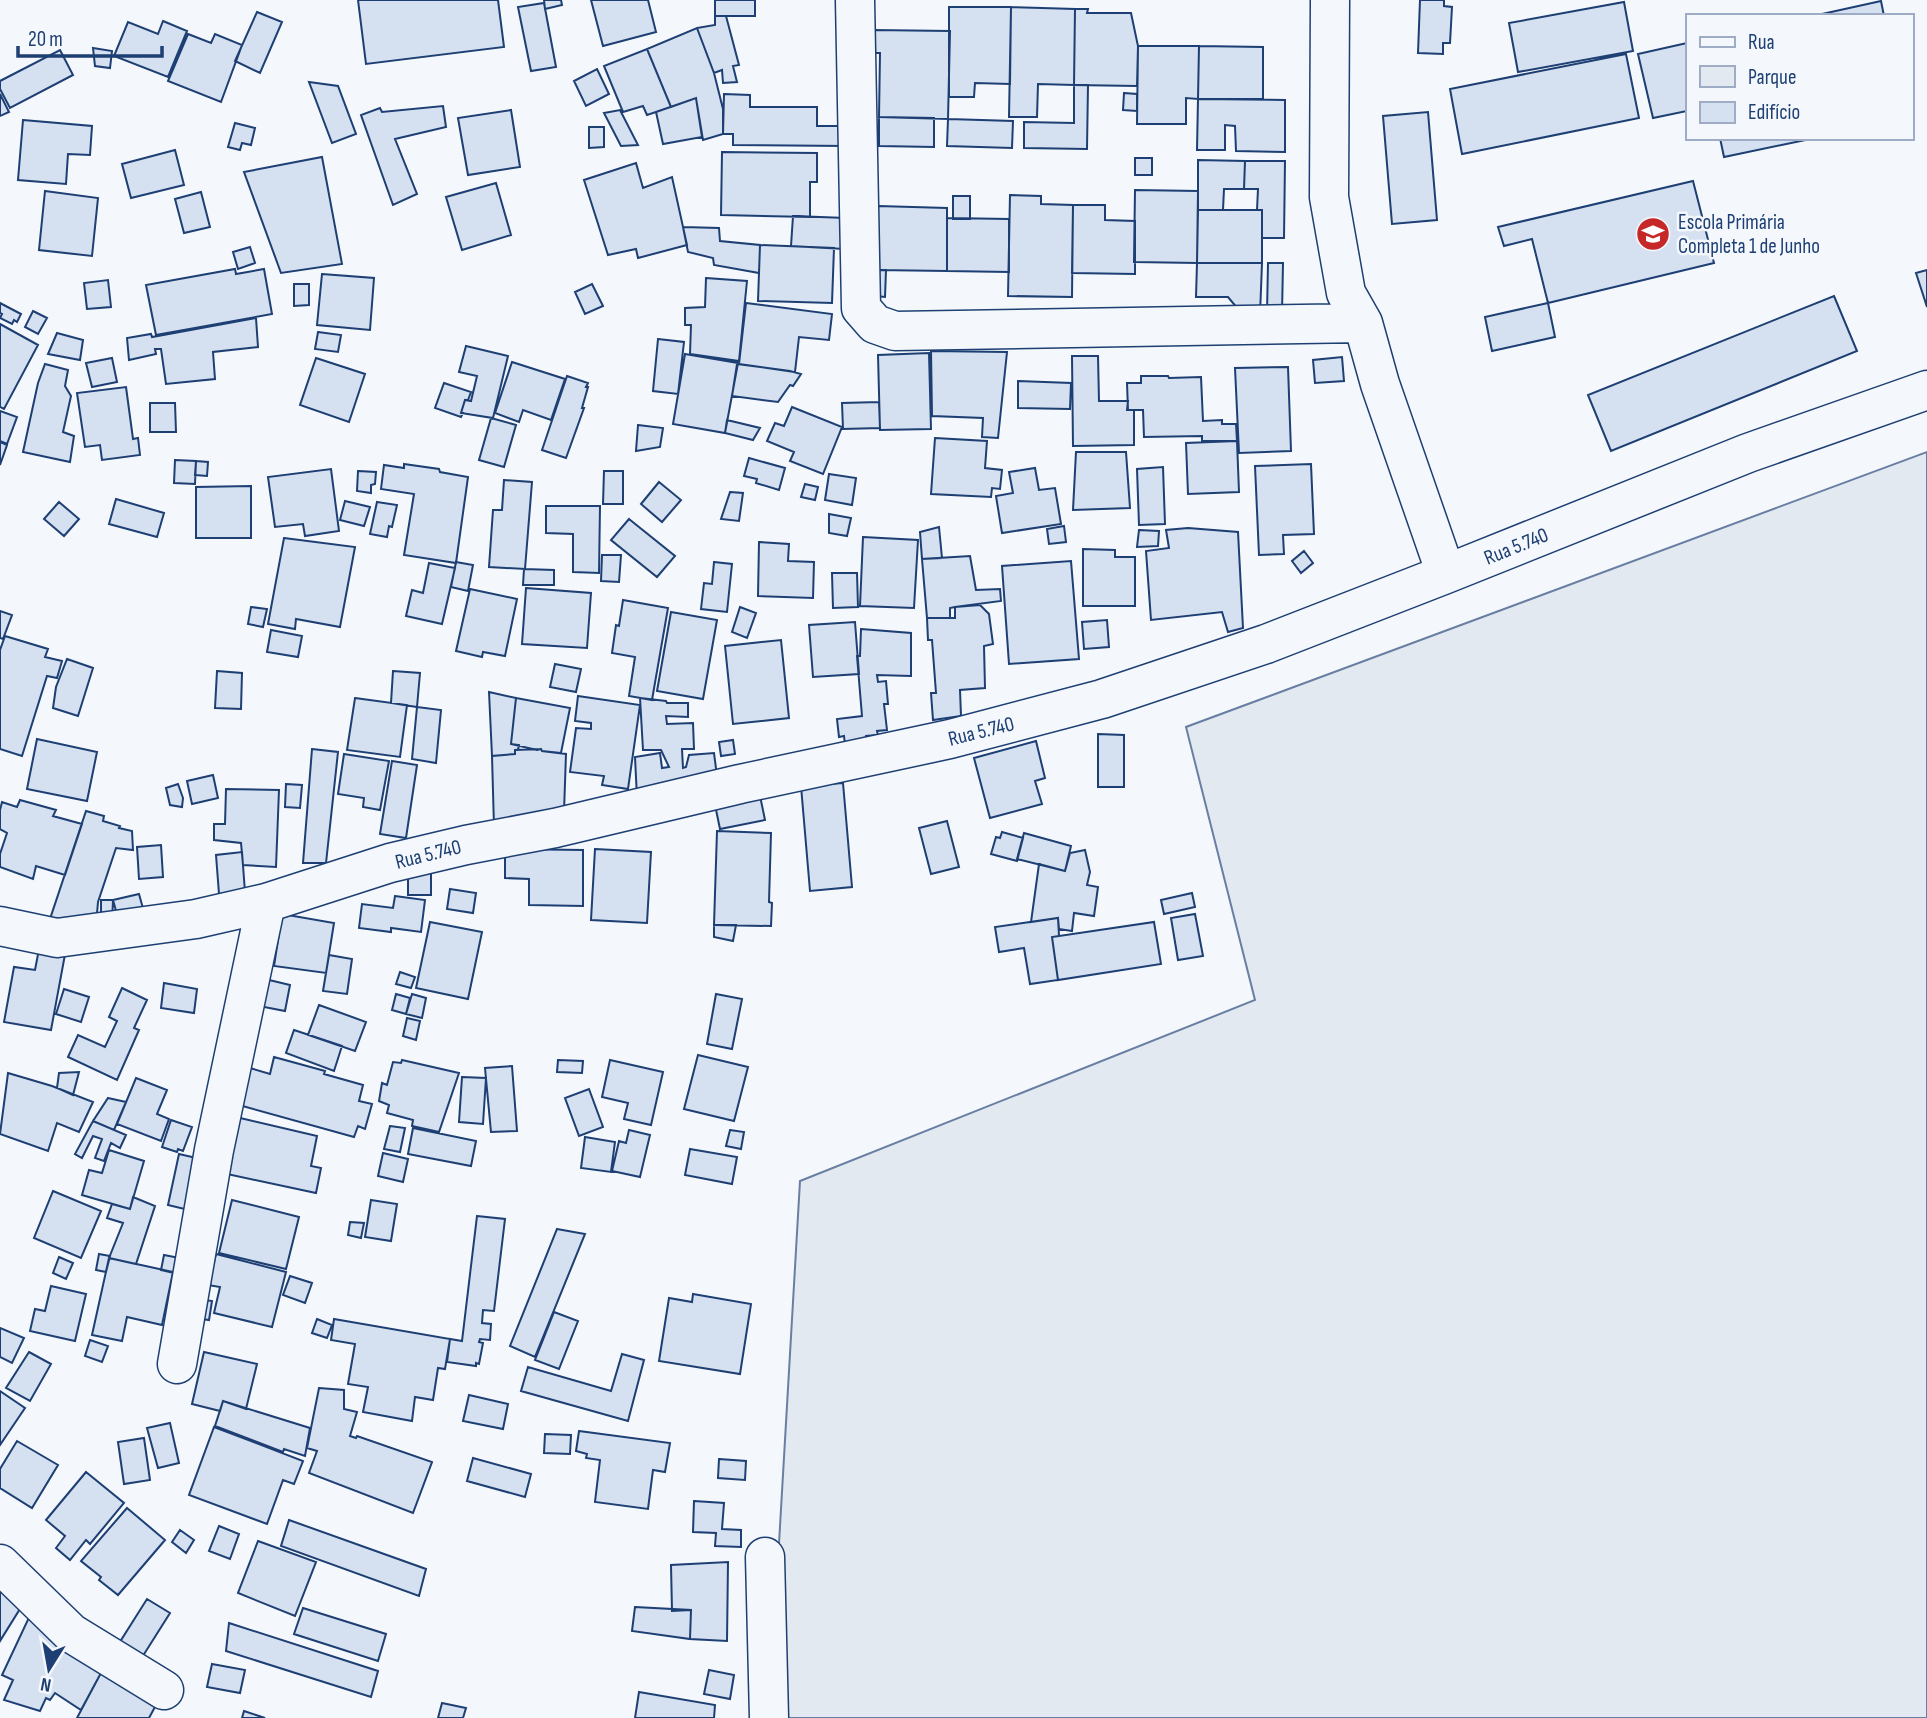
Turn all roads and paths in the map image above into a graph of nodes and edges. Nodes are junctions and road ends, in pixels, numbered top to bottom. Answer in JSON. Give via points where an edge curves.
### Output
{"nodes":[{"id":1,"x":855,"y":0,"type":"edge"},
{"id":2,"x":1330,"y":0,"type":"edge"},
{"id":3,"x":1363,"y":323,"type":"junction"},
{"id":4,"x":1927,"y":390,"type":"edge"},
{"id":5,"x":1446,"y":574,"type":"junction"},
{"id":6,"x":266,"y":902,"type":"junction"},
{"id":7,"x":0,"y":926,"type":"edge"},
{"id":8,"x":177,"y":1364,"type":"dead end"},
{"id":9,"x":765,"y":1557,"type":"dead end"},
{"id":10,"x":0,"y":1564,"type":"edge"},
{"id":11,"x":164,"y":1690,"type":"dead end"},
{"id":12,"x":769,"y":1718,"type":"edge"}],
"edges":[{"from":1,"to":3,"type":"street","via":[[861,308],[875,324],[895,331]]},
{"from":2,"to":3,"type":"street","via":[[1329,197],[1346,293]]},
{"from":3,"to":5,"type":"street"},
{"from":4,"to":5,"type":"street","name":"Rua 5.740","via":[[1748,453]]},
{"from":5,"to":6,"type":"street","name":"Rua 5.740","via":[[1266,644],[1102,699],[950,739],[390,863]]},
{"from":6,"to":7,"type":"street","name":"Rua 5.740","via":[[196,919],[57,938]]},
{"from":6,"to":8,"type":"street","via":[[214,1150]]},
{"from":9,"to":12,"type":"street"},
{"from":10,"to":11,"type":"street","via":[[71,1633]]}]}
